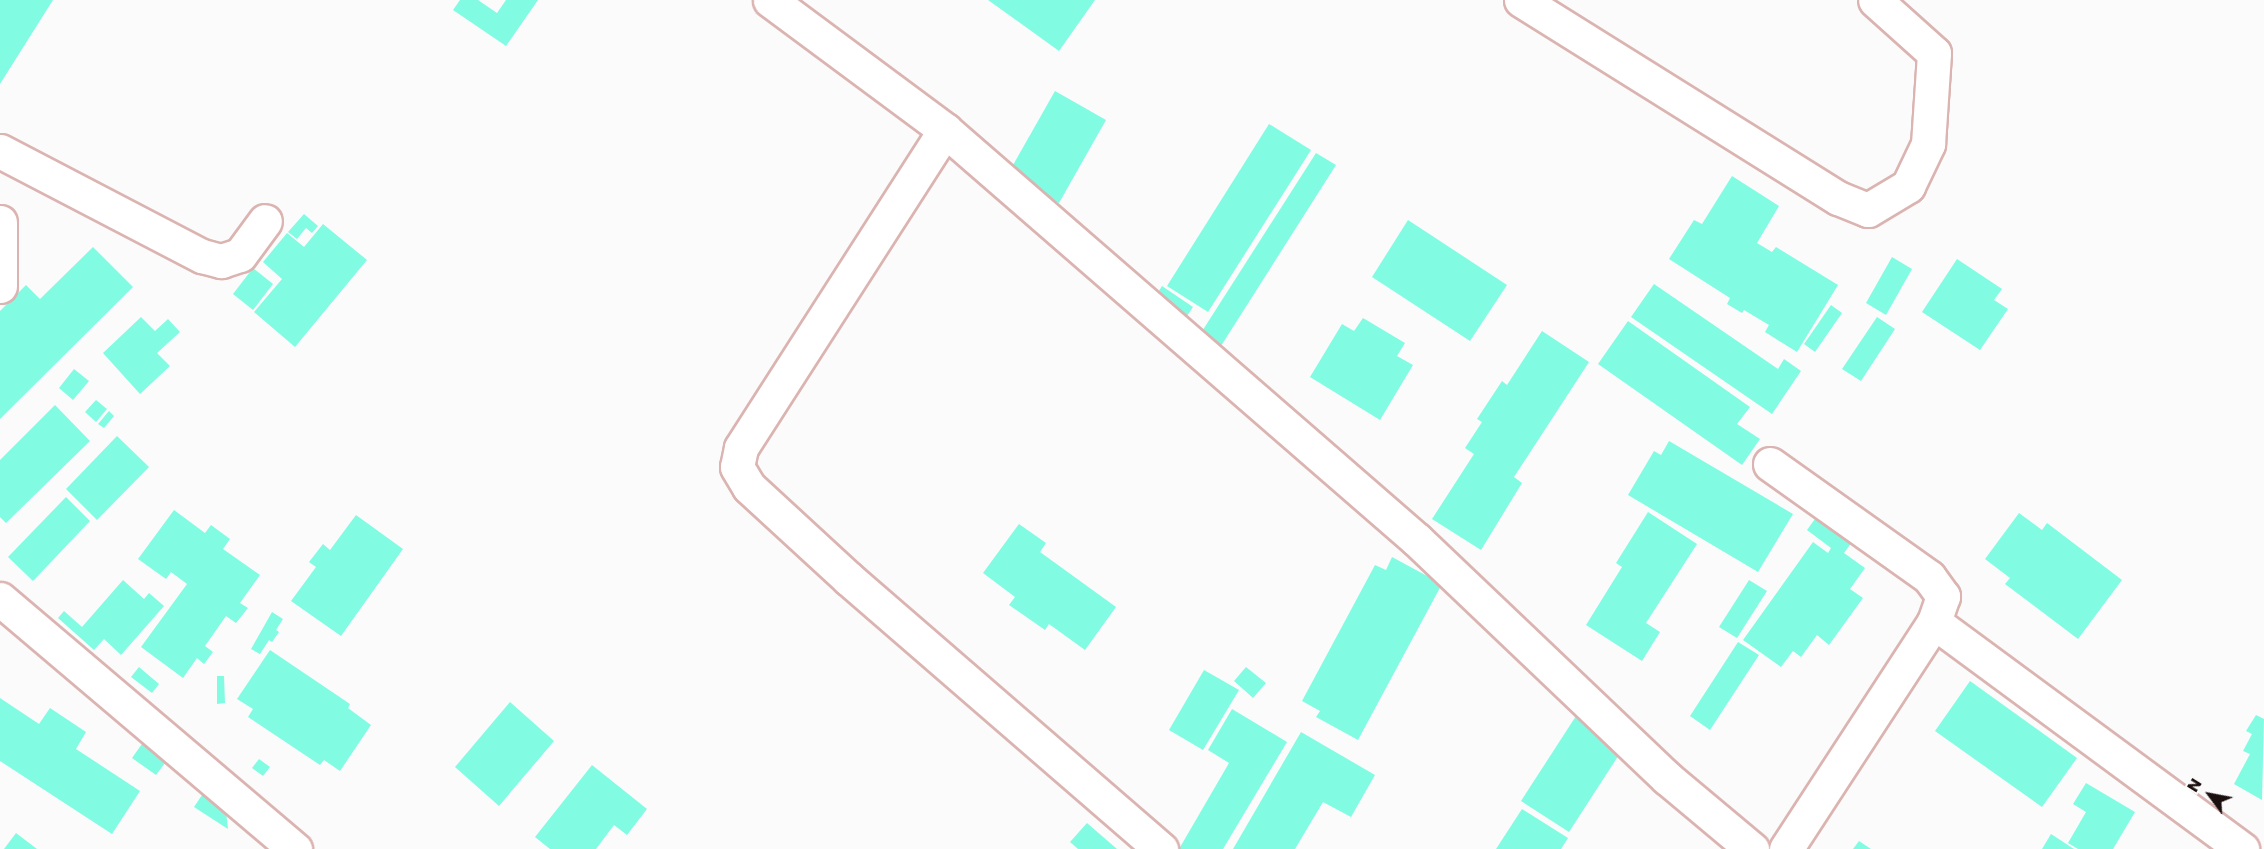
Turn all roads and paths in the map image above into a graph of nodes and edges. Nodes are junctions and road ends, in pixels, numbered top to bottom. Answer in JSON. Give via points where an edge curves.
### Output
{"nodes":[{"id":1,"x":770,"y":0,"type":"edge"},
{"id":2,"x":1521,"y":0,"type":"edge"},
{"id":3,"x":1875,"y":0,"type":"edge"},
{"id":4,"x":945,"y":130,"type":"junction"},
{"id":5,"x":0,"y":151,"type":"edge"},
{"id":6,"x":265,"y":220,"type":"dead end"},
{"id":7,"x":0,"y":222,"type":"edge"},
{"id":8,"x":0,"y":286,"type":"edge"},
{"id":9,"x":1770,"y":464,"type":"dead end"},
{"id":10,"x":0,"y":599,"type":"edge"},
{"id":11,"x":1934,"y":622,"type":"junction"},
{"id":12,"x":295,"y":849,"type":"edge"},
{"id":13,"x":1161,"y":849,"type":"edge"},
{"id":14,"x":1752,"y":849,"type":"edge"},
{"id":15,"x":1786,"y":849,"type":"edge"},
{"id":16,"x":2242,"y":849,"type":"edge"}],
"edges":[{"from":1,"to":4,"type":"street"},
{"from":2,"to":3,"type":"street","via":[[1838,198],[1868,210],[1908,186],[1928,144],[1934,53]]},
{"from":4,"to":13,"type":"street","via":[[741,448],[736,467],[749,487],[849,579]]},
{"from":4,"to":14,"type":"street","via":[[1417,540],[1667,778]]},
{"from":5,"to":6,"type":"street","via":[[202,256],[221,261],[240,255]]},
{"from":7,"to":8,"type":"street"},
{"from":9,"to":11,"type":"street","via":[[1929,577],[1943,596]]},
{"from":10,"to":12,"type":"street"},
{"from":11,"to":15,"type":"street"},
{"from":11,"to":16,"type":"street"}]}
